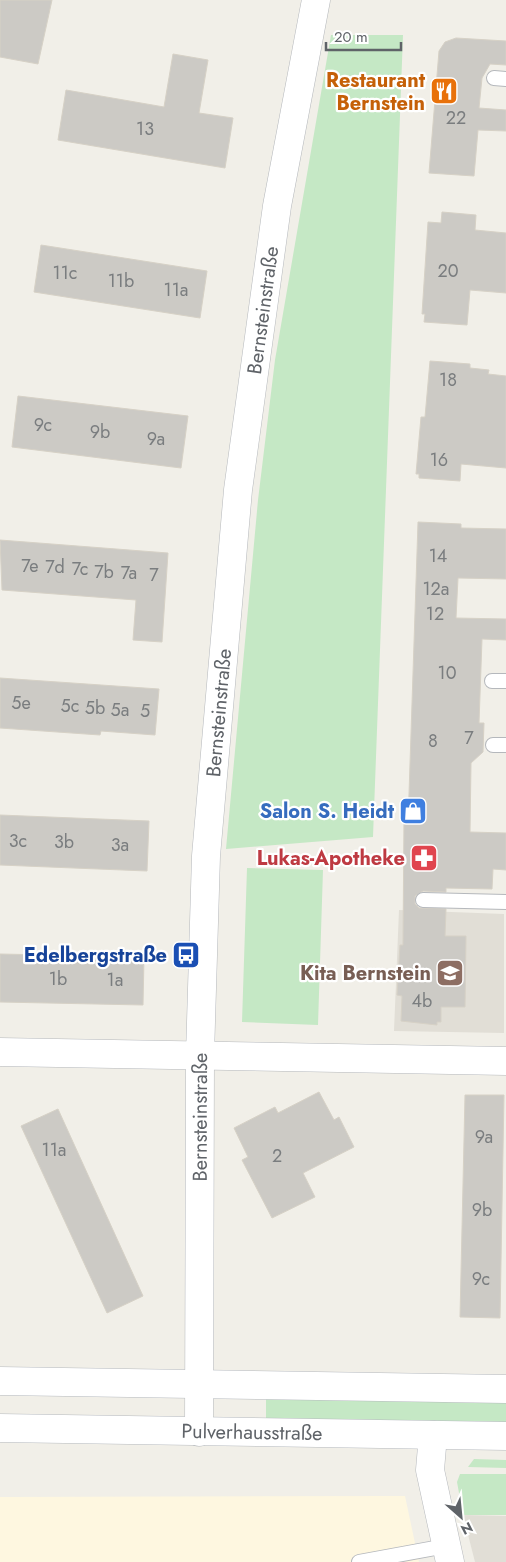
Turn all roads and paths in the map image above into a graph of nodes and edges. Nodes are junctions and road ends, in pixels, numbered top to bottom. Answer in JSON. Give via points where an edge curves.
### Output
{"nodes":[{"id":1,"x":316,"y":0,"type":"edge"},
{"id":2,"x":423,"y":900,"type":"dead end"},
{"id":3,"x":506,"y":902,"type":"edge"},
{"id":4,"x":0,"y":1052,"type":"edge"},
{"id":5,"x":200,"y":1055,"type":"junction"},
{"id":6,"x":506,"y":1060,"type":"edge"},
{"id":7,"x":0,"y":1381,"type":"edge"},
{"id":8,"x":200,"y":1384,"type":"junction"},
{"id":9,"x":506,"y":1389,"type":"edge"},
{"id":10,"x":0,"y":1428,"type":"edge"},
{"id":11,"x":199,"y":1432,"type":"junction"},
{"id":12,"x":433,"y":1435,"type":"junction"},
{"id":13,"x":506,"y":1436,"type":"edge"},
{"id":14,"x":448,"y":1554,"type":"edge"},
{"id":15,"x":359,"y":1562,"type":"edge"}],
"edges":[{"from":1,"to":5,"type":"street","name":"Bernsteinstraße","via":[[277,206],[238,490],[206,856]]},
{"from":2,"to":3,"type":"lane"},
{"from":4,"to":5,"type":"street"},
{"from":5,"to":6,"type":"street"},
{"from":5,"to":8,"type":"street","name":"Bernsteinstraße"},
{"from":7,"to":8,"type":"street"},
{"from":8,"to":9,"type":"street"},
{"from":8,"to":11,"type":"street","name":"Bernsteinstraße"},
{"from":10,"to":11,"type":"street","name":"Pulverhausstraße"},
{"from":11,"to":12,"type":"street","name":"Pulverhausstraße"},
{"from":12,"to":13,"type":"street","name":"Pulverhausstraße"},
{"from":12,"to":14,"type":"street","via":[[430,1470]]},
{"from":14,"to":15,"type":"lane"}]}
